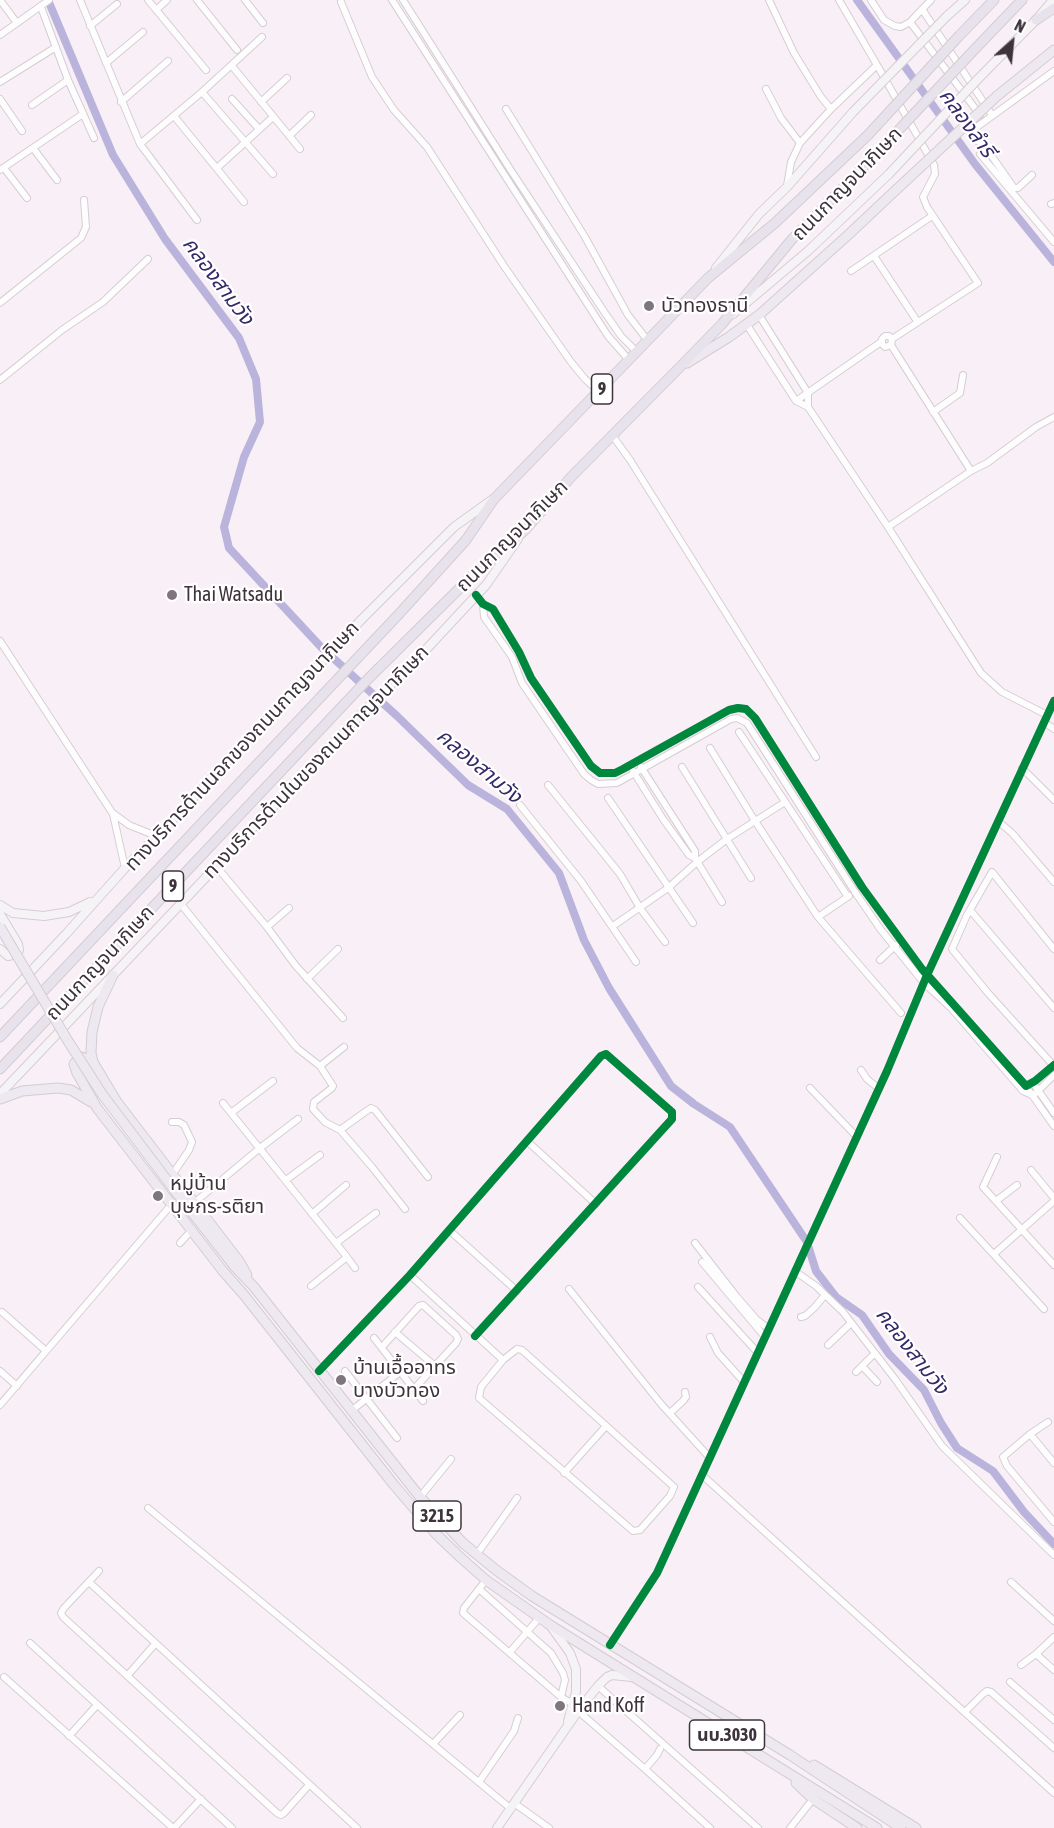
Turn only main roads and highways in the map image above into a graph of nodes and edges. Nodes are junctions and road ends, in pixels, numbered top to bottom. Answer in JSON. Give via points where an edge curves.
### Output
{"nodes":[{"id":1,"x":964,"y":0,"type":"edge"},
{"id":2,"x":994,"y":0,"type":"edge"},
{"id":3,"x":1022,"y":0,"type":"edge"},
{"id":4,"x":1053,"y":0,"type":"edge"},
{"id":5,"x":1054,"y":8,"type":"edge"},
{"id":6,"x":1036,"y":20,"type":"junction"},
{"id":7,"x":1054,"y":50,"type":"edge"},
{"id":8,"x":708,"y":278,"type":"junction"},
{"id":9,"x":722,"y":324,"type":"junction"},
{"id":10,"x":682,"y":365,"type":"junction"},
{"id":11,"x":494,"y":499,"type":"junction"},
{"id":12,"x":526,"y":529,"type":"junction"},
{"id":13,"x":98,"y":898,"type":"junction"},
{"id":14,"x":0,"y":905,"type":"edge"},
{"id":15,"x":0,"y":914,"type":"edge"},
{"id":16,"x":0,"y":927,"type":"edge"},
{"id":17,"x":0,"y":937,"type":"edge"},
{"id":18,"x":0,"y":948,"type":"edge"},
{"id":19,"x":113,"y":975,"type":"junction"},
{"id":20,"x":0,"y":1004,"type":"edge"},
{"id":21,"x":0,"y":1037,"type":"edge"},
{"id":22,"x":93,"y":1062,"type":"junction"},
{"id":23,"x":0,"y":1069,"type":"edge"},
{"id":24,"x":0,"y":1094,"type":"edge"},
{"id":25,"x":0,"y":1099,"type":"edge"},
{"id":26,"x":93,"y":1103,"type":"junction"},
{"id":27,"x":173,"y":1197,"type":"junction"},
{"id":28,"x":254,"y":1287,"type":"junction"},
{"id":29,"x":244,"y":1295,"type":"junction"},
{"id":30,"x":550,"y":1625,"type":"junction"},
{"id":31,"x":632,"y":1677,"type":"junction"},
{"id":32,"x":675,"y":1686,"type":"joint"},
{"id":33,"x":667,"y":1698,"type":"joint"},
{"id":34,"x":575,"y":1708,"type":"junction"},
{"id":35,"x":790,"y":1755,"type":"junction"},
{"id":36,"x":786,"y":1772,"type":"junction"},
{"id":37,"x":899,"y":1827,"type":"edge"},
{"id":38,"x":497,"y":1828,"type":"edge"},
{"id":39,"x":857,"y":1828,"type":"edge"},
{"id":40,"x":877,"y":1828,"type":"edge"},
{"id":41,"x":916,"y":1828,"type":"edge"}],
"edges":[{"from":1,"to":8,"type":"main road","bridge":true,"via":[[759,214]]},
{"from":2,"to":8,"type":"highway","name":"ถนนกาญจนาภิเษก","number":"9","bridge":true,"via":[[868,135],[775,223]]},
{"from":3,"to":9,"type":"highway","name":"ถนนกาญจนาภิเษก","number":"9","bridge":true,"via":[[793,238]]},
{"from":4,"to":6,"type":"main road"},
{"from":5,"to":6,"type":"highway"},
{"from":6,"to":9,"type":"main road","bridge":true,"via":[[889,174],[808,251]]},
{"from":7,"to":10,"type":"main road","bridge":true,"via":[[997,96],[759,315]]},
{"from":8,"to":11,"type":"highway","name":"ถนนกาญจนาภิเษก","number":"9"},
{"from":9,"to":10,"type":"highway","name":"ถนนกาญจนาภิเษก","number":"9"},
{"from":10,"to":12,"type":"highway","name":"ถนนกาญจนาภิเษก","number":"9"},
{"from":11,"to":13,"type":"main road","name":"ทางบริการด้านนอกของถนนกาญจนาภิเษก","via":[[454,527]]},
{"from":11,"to":21,"type":"highway","name":"ถนนกาญจนาภิเษก","number":"9","via":[[466,540]]},
{"from":12,"to":19,"type":"main road","name":"ทางบริการด้านในของถนนกาญจนาภิเษก","via":[[486,585]]},
{"from":12,"to":23,"type":"highway","name":"ถนนกาญจนาภิเษก","number":"9","via":[[473,575],[368,679]]},
{"from":13,"to":14,"type":"main road","via":[[69,912],[44,916],[13,914]]},
{"from":13,"to":20,"type":"main road","name":"ทางบริการด้านนอกของถนนกาญจนาภิเษก"},
{"from":15,"to":18,"type":"main road","via":[[19,950],[8,956]]},
{"from":16,"to":27,"type":"main road","bridge":true,"via":[[68,1041]]},
{"from":17,"to":27,"type":"main road","bridge":true,"via":[[97,1096]]},
{"from":19,"to":22,"type":"main road","via":[[98,1007],[92,1032]]},
{"from":19,"to":24,"type":"main road","name":"ทางบริการด้านในของถนนกาญจนาภิเษก"},
{"from":22,"to":26,"type":"main road","via":[[82,1057],[74,1064]]},
{"from":22,"to":28,"type":"main road","via":[[117,1102],[239,1261]]},
{"from":25,"to":26,"type":"main road","via":[[22,1091],[58,1088],[71,1090]]},
{"from":26,"to":27,"type":"main road"},
{"from":27,"to":28,"type":"main road"},
{"from":27,"to":29,"type":"main road","via":[[230,1270]]},
{"from":27,"to":29,"type":"main road","via":[[191,1231]]},
{"from":28,"to":32,"type":"main road","number":"3215","via":[[440,1519],[477,1554],[532,1596]]},
{"from":29,"to":30,"type":"main road","number":"3215","via":[[415,1511],[486,1580]]},
{"from":30,"to":31,"type":"main road","number":"3215"},
{"from":30,"to":34,"type":"main road","number":"3215","via":[[576,1669]]},
{"from":31,"to":33,"type":"main road","number":"3215"},
{"from":31,"to":34,"type":"main road","number":"3215","via":[[607,1677]]},
{"from":32,"to":35,"type":"main road","number":"นบ.3030"},
{"from":33,"to":36,"type":"main road","number":"นบ.3030"},
{"from":34,"to":38,"type":"main road","number":"3215","via":[[565,1730]]},
{"from":35,"to":37,"type":"main road","number":"นบ.3030"},
{"from":35,"to":41,"type":"main road","via":[[823,1770]]},
{"from":36,"to":39,"type":"main road","via":[[813,1799]]},
{"from":36,"to":40,"type":"main road","number":"นบ.3030"}]}
